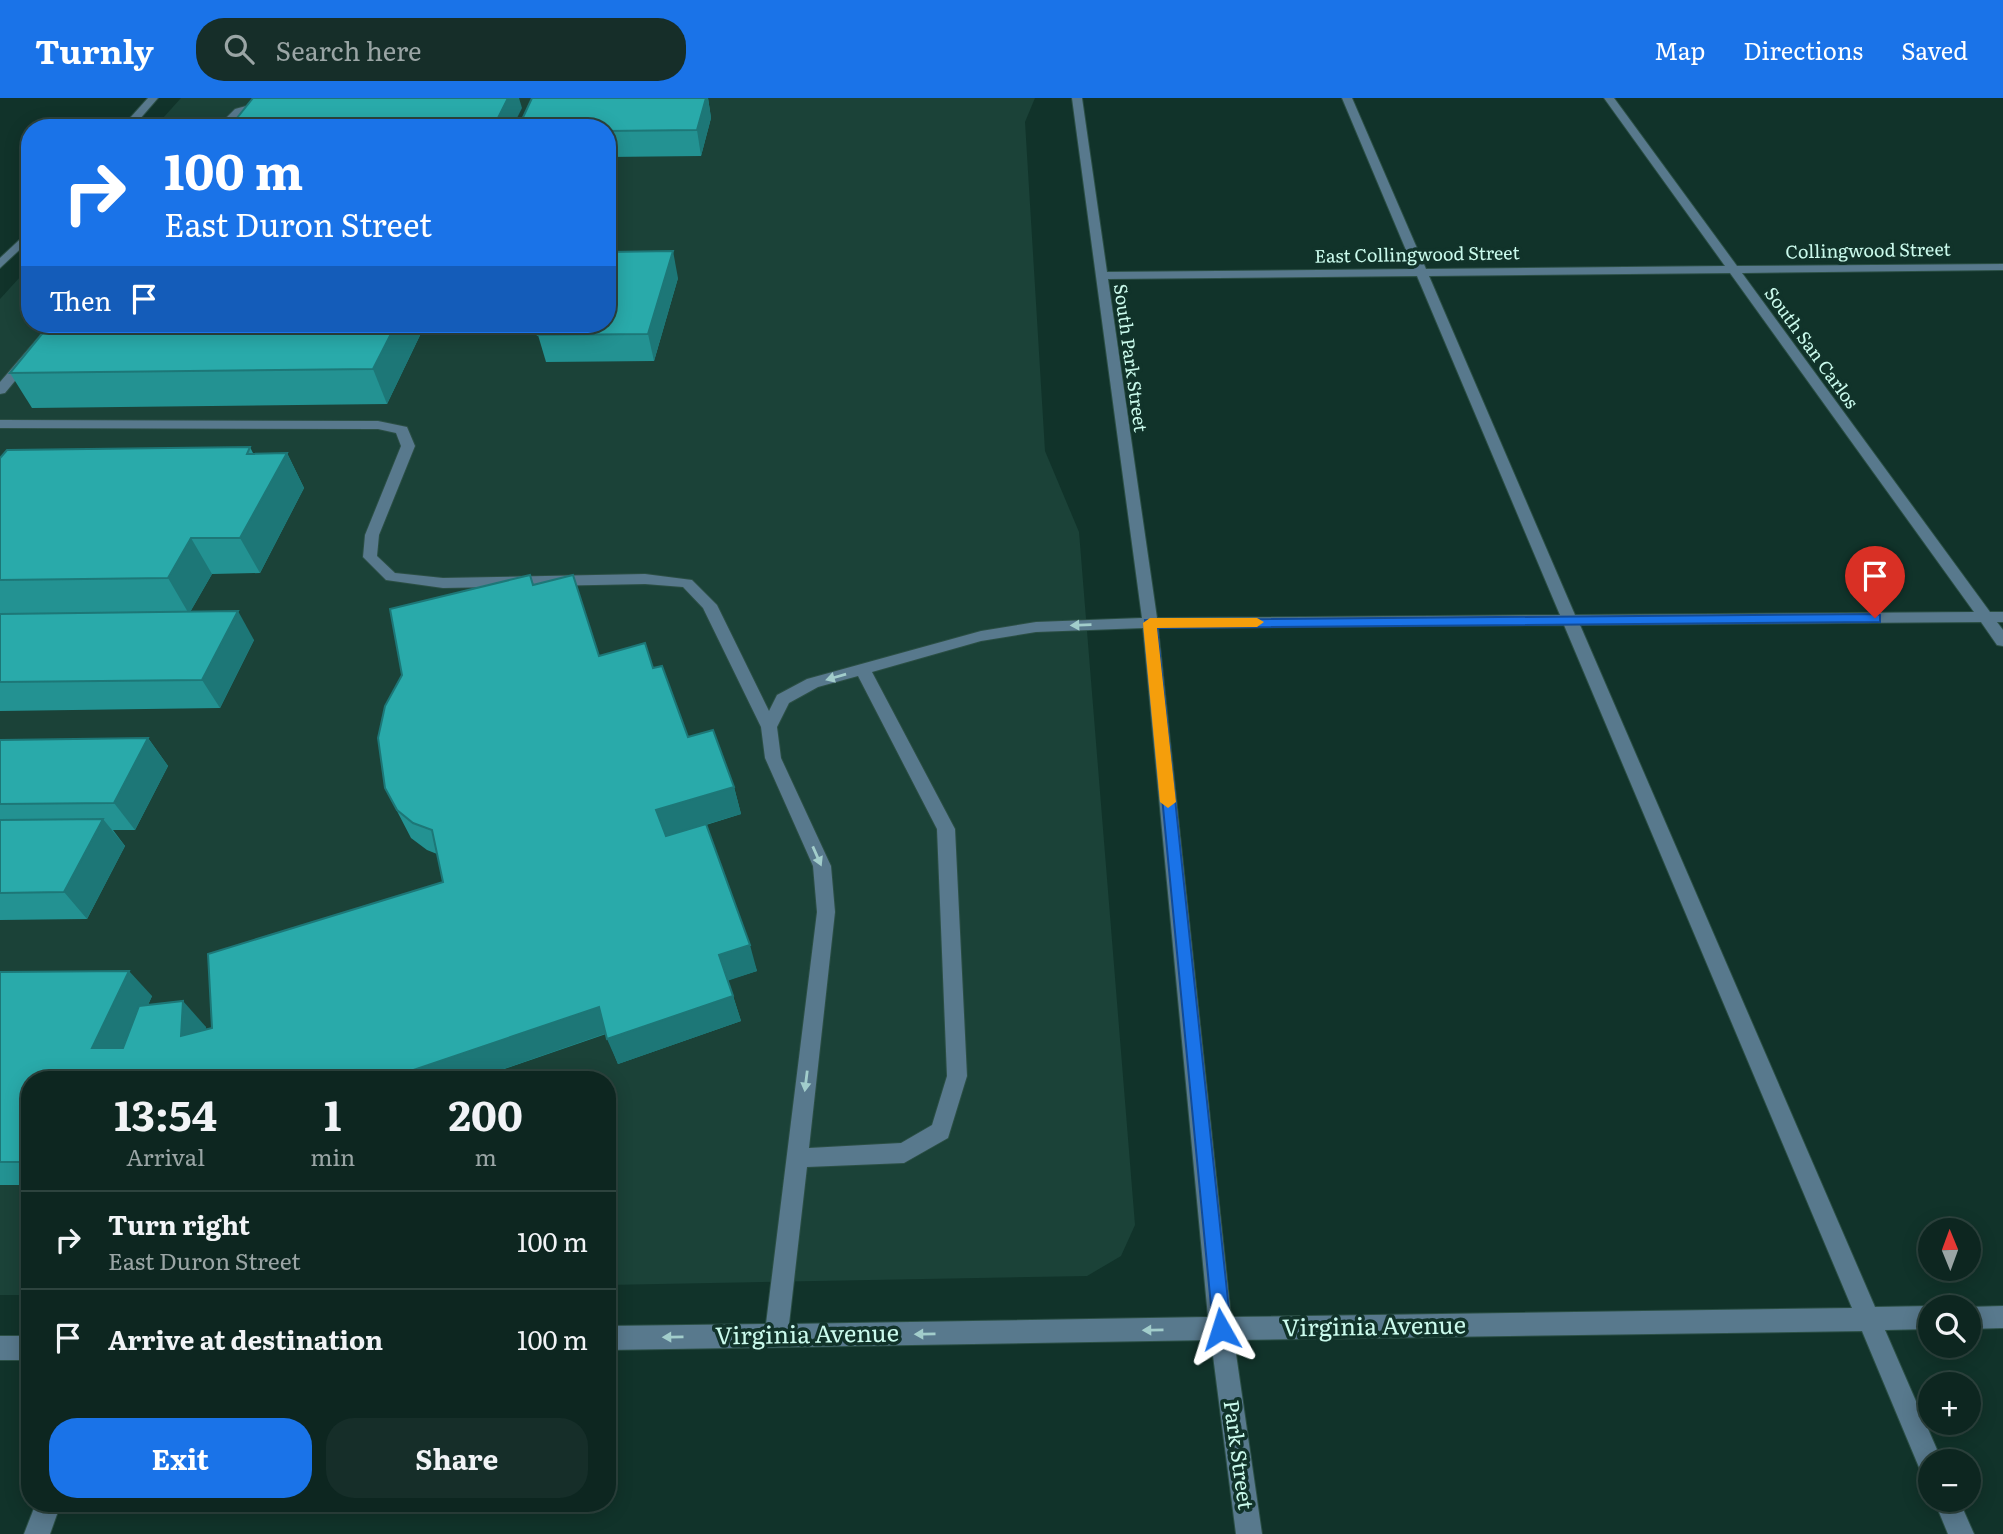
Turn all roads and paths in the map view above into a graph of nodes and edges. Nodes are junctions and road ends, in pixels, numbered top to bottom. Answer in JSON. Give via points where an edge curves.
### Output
{"nodes":[{"id":1,"x":153,"y":98,"type":"edge"},
{"id":2,"x":286,"y":98,"type":"edge"},
{"id":3,"x":1077,"y":98,"type":"edge"},
{"id":4,"x":1347,"y":98,"type":"edge"},
{"id":5,"x":1609,"y":98,"type":"edge"},
{"id":6,"x":134,"y":119,"type":"edge"},
{"id":7,"x":230,"y":119,"type":"edge"},
{"id":8,"x":21,"y":243,"type":"edge"},
{"id":9,"x":0,"y":265,"type":"edge"},
{"id":10,"x":2003,"y":267,"type":"edge"},
{"id":11,"x":1733,"y":270,"type":"junction"},
{"id":12,"x":1423,"y":272,"type":"junction"},
{"id":13,"x":1101,"y":276,"type":"junction"},
{"id":14,"x":48,"y":333,"type":"edge"},
{"id":15,"x":0,"y":390,"type":"edge"},
{"id":16,"x":0,"y":424,"type":"edge"},
{"id":17,"x":2003,"y":617,"type":"edge"},
{"id":18,"x":1986,"y":618,"type":"junction"},
{"id":19,"x":1570,"y":620,"type":"junction"},
{"id":20,"x":1150,"y":623,"type":"junction"},
{"id":21,"x":2003,"y":641,"type":"edge"},
{"id":22,"x":862,"y":669,"type":"junction"},
{"id":23,"x":769,"y":727,"type":"junction"},
{"id":24,"x":797,"y":1158,"type":"junction"},
{"id":25,"x":2003,"y":1317,"type":"edge"},
{"id":26,"x":1918,"y":1318,"type":"edge"},
{"id":27,"x":1981,"y":1318,"type":"edge"},
{"id":28,"x":1867,"y":1319,"type":"junction"},
{"id":29,"x":1221,"y":1329,"type":"junction"},
{"id":30,"x":776,"y":1336,"type":"junction"},
{"id":31,"x":616,"y":1339,"type":"edge"},
{"id":32,"x":0,"y":1348,"type":"edge"},
{"id":33,"x":21,"y":1348,"type":"edge"},
{"id":34,"x":1924,"y":1449,"type":"edge"},
{"id":35,"x":46,"y":1512,"type":"edge"},
{"id":36,"x":1951,"y":1512,"type":"edge"},
{"id":37,"x":37,"y":1534,"type":"edge"},
{"id":38,"x":1249,"y":1534,"type":"edge"},
{"id":39,"x":1961,"y":1534,"type":"edge"}],
"edges":[{"from":1,"to":6,"type":"street"},
{"from":2,"to":7,"type":"street","via":[[257,103]]},
{"from":3,"to":13,"type":"street","name":"South Park Street"},
{"from":4,"to":12,"type":"street"},
{"from":5,"to":11,"type":"street","name":"South San Carlos"},
{"from":8,"to":9,"type":"street"},
{"from":10,"to":11,"type":"street","name":"Collingwood Street"},
{"from":11,"to":12,"type":"street","name":"East Collingwood Street"},
{"from":11,"to":18,"type":"street","name":"South San Carlos"},
{"from":12,"to":13,"type":"street","name":"East Collingwood Street"},
{"from":12,"to":19,"type":"street"},
{"from":13,"to":20,"type":"street","name":"South Park Street"},
{"from":14,"to":15,"type":"street"},
{"from":16,"to":23,"type":"street","via":[[378,425],[402,430],[408,446],[372,535],[370,557],[391,577],[443,583],[645,579],[687,583],[709,606]]},
{"from":17,"to":18,"type":"street"},
{"from":18,"to":19,"type":"street"},
{"from":18,"to":21,"type":"street","name":"South San Carlos"},
{"from":19,"to":20,"type":"street"},
{"from":19,"to":28,"type":"street"},
{"from":20,"to":22,"type":"street","one_way":true,"via":[[1035,627],[981,636]]},
{"from":20,"to":29,"type":"street","name":"Park Street"},
{"from":22,"to":23,"type":"street","one_way":true,"via":[[813,683],[783,699]]},
{"from":22,"to":24,"type":"street","via":[[946,829],[957,1076],[941,1131],[904,1153]]},
{"from":23,"to":24,"type":"street","one_way":true,"via":[[773,758],[822,866],[826,912]]},
{"from":24,"to":30,"type":"street"},
{"from":25,"to":27,"type":"street"},
{"from":26,"to":28,"type":"street","name":"Virginia Avenue"},
{"from":28,"to":29,"type":"street","name":"Virginia Avenue"},
{"from":28,"to":34,"type":"street"},
{"from":29,"to":30,"type":"street","name":"Virginia Avenue","one_way":true},
{"from":29,"to":38,"type":"street","name":"Park Street"},
{"from":30,"to":31,"type":"street","name":"Virginia Avenue","one_way":true},
{"from":32,"to":33,"type":"street"},
{"from":35,"to":37,"type":"street"},
{"from":36,"to":39,"type":"street"}]}
